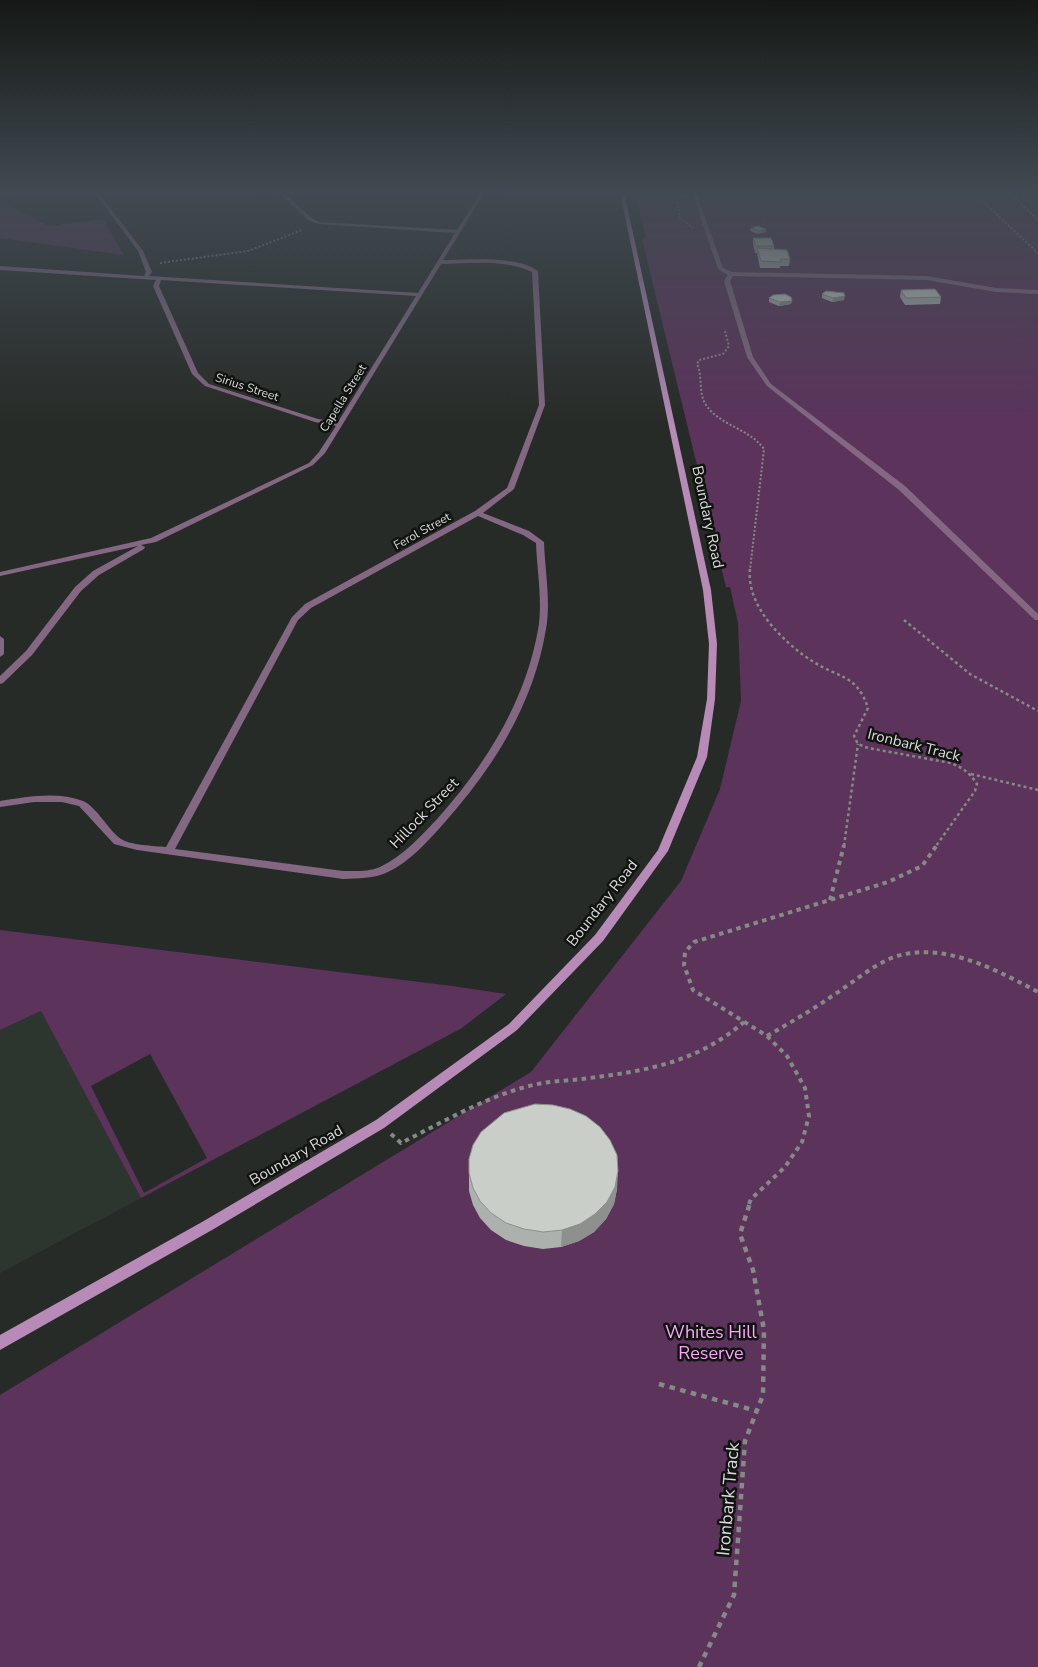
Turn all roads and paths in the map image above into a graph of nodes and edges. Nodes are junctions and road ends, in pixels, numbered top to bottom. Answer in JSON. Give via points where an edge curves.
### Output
{"nodes":[{"id":1,"x":26,"y":270,"type":"edge"},
{"id":2,"x":149,"y":270,"type":"edge"},
{"id":3,"x":435,"y":270,"type":"edge"},
{"id":4,"x":533,"y":270,"type":"edge"},
{"id":5,"x":639,"y":270,"type":"edge"},
{"id":6,"x":723,"y":270,"type":"edge"},
{"id":7,"x":731,"y":274,"type":"junction"},
{"id":8,"x":146,"y":278,"type":"junction"},
{"id":9,"x":159,"y":278,"type":"junction"},
{"id":10,"x":1038,"y":292,"type":"edge"},
{"id":11,"x":420,"y":295,"type":"junction"},
{"id":12,"x":724,"y":328,"type":"dead end"},
{"id":13,"x":339,"y":424,"type":"junction"},
{"id":14,"x":478,"y":513,"type":"junction"},
{"id":15,"x":153,"y":540,"type":"junction"},
{"id":16,"x":0,"y":574,"type":"edge"},
{"id":17,"x":1038,"y":618,"type":"edge"},
{"id":18,"x":904,"y":620,"type":"dead end"},
{"id":19,"x":0,"y":639,"type":"edge"},
{"id":20,"x":0,"y":654,"type":"edge"},
{"id":21,"x":0,"y":681,"type":"edge"},
{"id":22,"x":1038,"y":711,"type":"edge"},
{"id":23,"x":858,"y":744,"type":"junction"},
{"id":24,"x":970,"y":774,"type":"junction"},
{"id":25,"x":1038,"y":790,"type":"edge"},
{"id":26,"x":0,"y":804,"type":"edge"},
{"id":27,"x":169,"y":851,"type":"junction"},
{"id":28,"x":830,"y":900,"type":"junction"},
{"id":29,"x":1038,"y":992,"type":"edge"},
{"id":30,"x":744,"y":1022,"type":"junction"},
{"id":31,"x":767,"y":1036,"type":"junction"},
{"id":32,"x":380,"y":1124,"type":"junction"},
{"id":33,"x":0,"y":1343,"type":"edge"},
{"id":34,"x":659,"y":1384,"type":"dead end"},
{"id":35,"x":757,"y":1411,"type":"junction"},
{"id":36,"x":699,"y":1667,"type":"edge"}],
"edges":[{"from":1,"to":8,"type":"street"},
{"from":2,"to":8,"type":"street"},
{"from":3,"to":11,"type":"street","name":"Capella Street"},
{"from":4,"to":14,"type":"street","name":"Ferol Street","via":[[542,404],[510,489]]},
{"from":5,"to":32,"type":"main road","name":"Boundary Road","via":[[707,590],[713,653],[711,699],[702,757],[663,851],[599,938],[513,1027]]},
{"from":6,"to":7,"type":"street"},
{"from":7,"to":10,"type":"street","via":[[927,278],[996,290]]},
{"from":7,"to":17,"type":"street","via":[[727,281],[750,358],[769,385],[902,488]]},
{"from":8,"to":9,"type":"street"},
{"from":9,"to":11,"type":"street"},
{"from":9,"to":13,"type":"street","name":"Sirius Street","via":[[156,286],[195,374],[207,385],[317,421]]},
{"from":11,"to":13,"type":"street","name":"Capella Street"},
{"from":12,"to":23,"type":"path","name":"Ironbark Track","via":[[730,346],[723,354],[699,360],[697,364],[704,404],[715,416],[761,443],[764,449],[749,581],[751,595],[759,609],[795,647],[814,662],[855,682],[865,694],[868,708],[854,736]]},
{"from":13,"to":15,"type":"street","name":"Capella Street","via":[[322,453],[311,464]]},
{"from":14,"to":27,"type":"street","name":"Ferol Street","via":[[308,606],[295,619]]},
{"from":14,"to":27,"type":"street","name":"Hillock Street","via":[[540,542],[542,626],[535,663],[522,703],[500,746],[464,796],[414,850],[372,874],[344,875]]},
{"from":15,"to":16,"type":"street","name":"Capella Street"},
{"from":15,"to":21,"type":"street","name":"Capella Street","via":[[108,565],[78,589],[29,653]]},
{"from":18,"to":22,"type":"path","via":[[970,674]]},
{"from":19,"to":20,"type":"street"},
{"from":23,"to":24,"type":"path","name":"Ironbark Track","via":[[946,762],[962,767]]},
{"from":23,"to":28,"type":"path","via":[[842,863]]},
{"from":24,"to":25,"type":"path"},
{"from":24,"to":28,"type":"path","name":"Ironbark Track","via":[[977,784],[975,791],[922,866],[888,882]]},
{"from":26,"to":27,"type":"street","name":"Hillock Street","via":[[52,799],[82,804],[118,842]]},
{"from":28,"to":30,"type":"path","name":"Ironbark Track","via":[[694,942],[685,952],[684,965],[693,990]]},
{"from":29,"to":31,"type":"path","via":[[992,967],[946,956],[908,954],[874,967]]},
{"from":30,"to":31,"type":"path","name":"Ironbark Track"},
{"from":30,"to":32,"type":"path","via":[[711,1047],[678,1062],[528,1086],[486,1102],[401,1143]]},
{"from":31,"to":35,"type":"path","name":"Ironbark Track","via":[[787,1056],[804,1088],[809,1116],[802,1142],[785,1167],[750,1199],[740,1234],[753,1270],[764,1330],[763,1394]]},
{"from":32,"to":33,"type":"main road","name":"Boundary Road"},
{"from":34,"to":35,"type":"path"},
{"from":35,"to":36,"type":"path","name":"Ironbark Track","via":[[745,1441],[734,1595]]}]}
